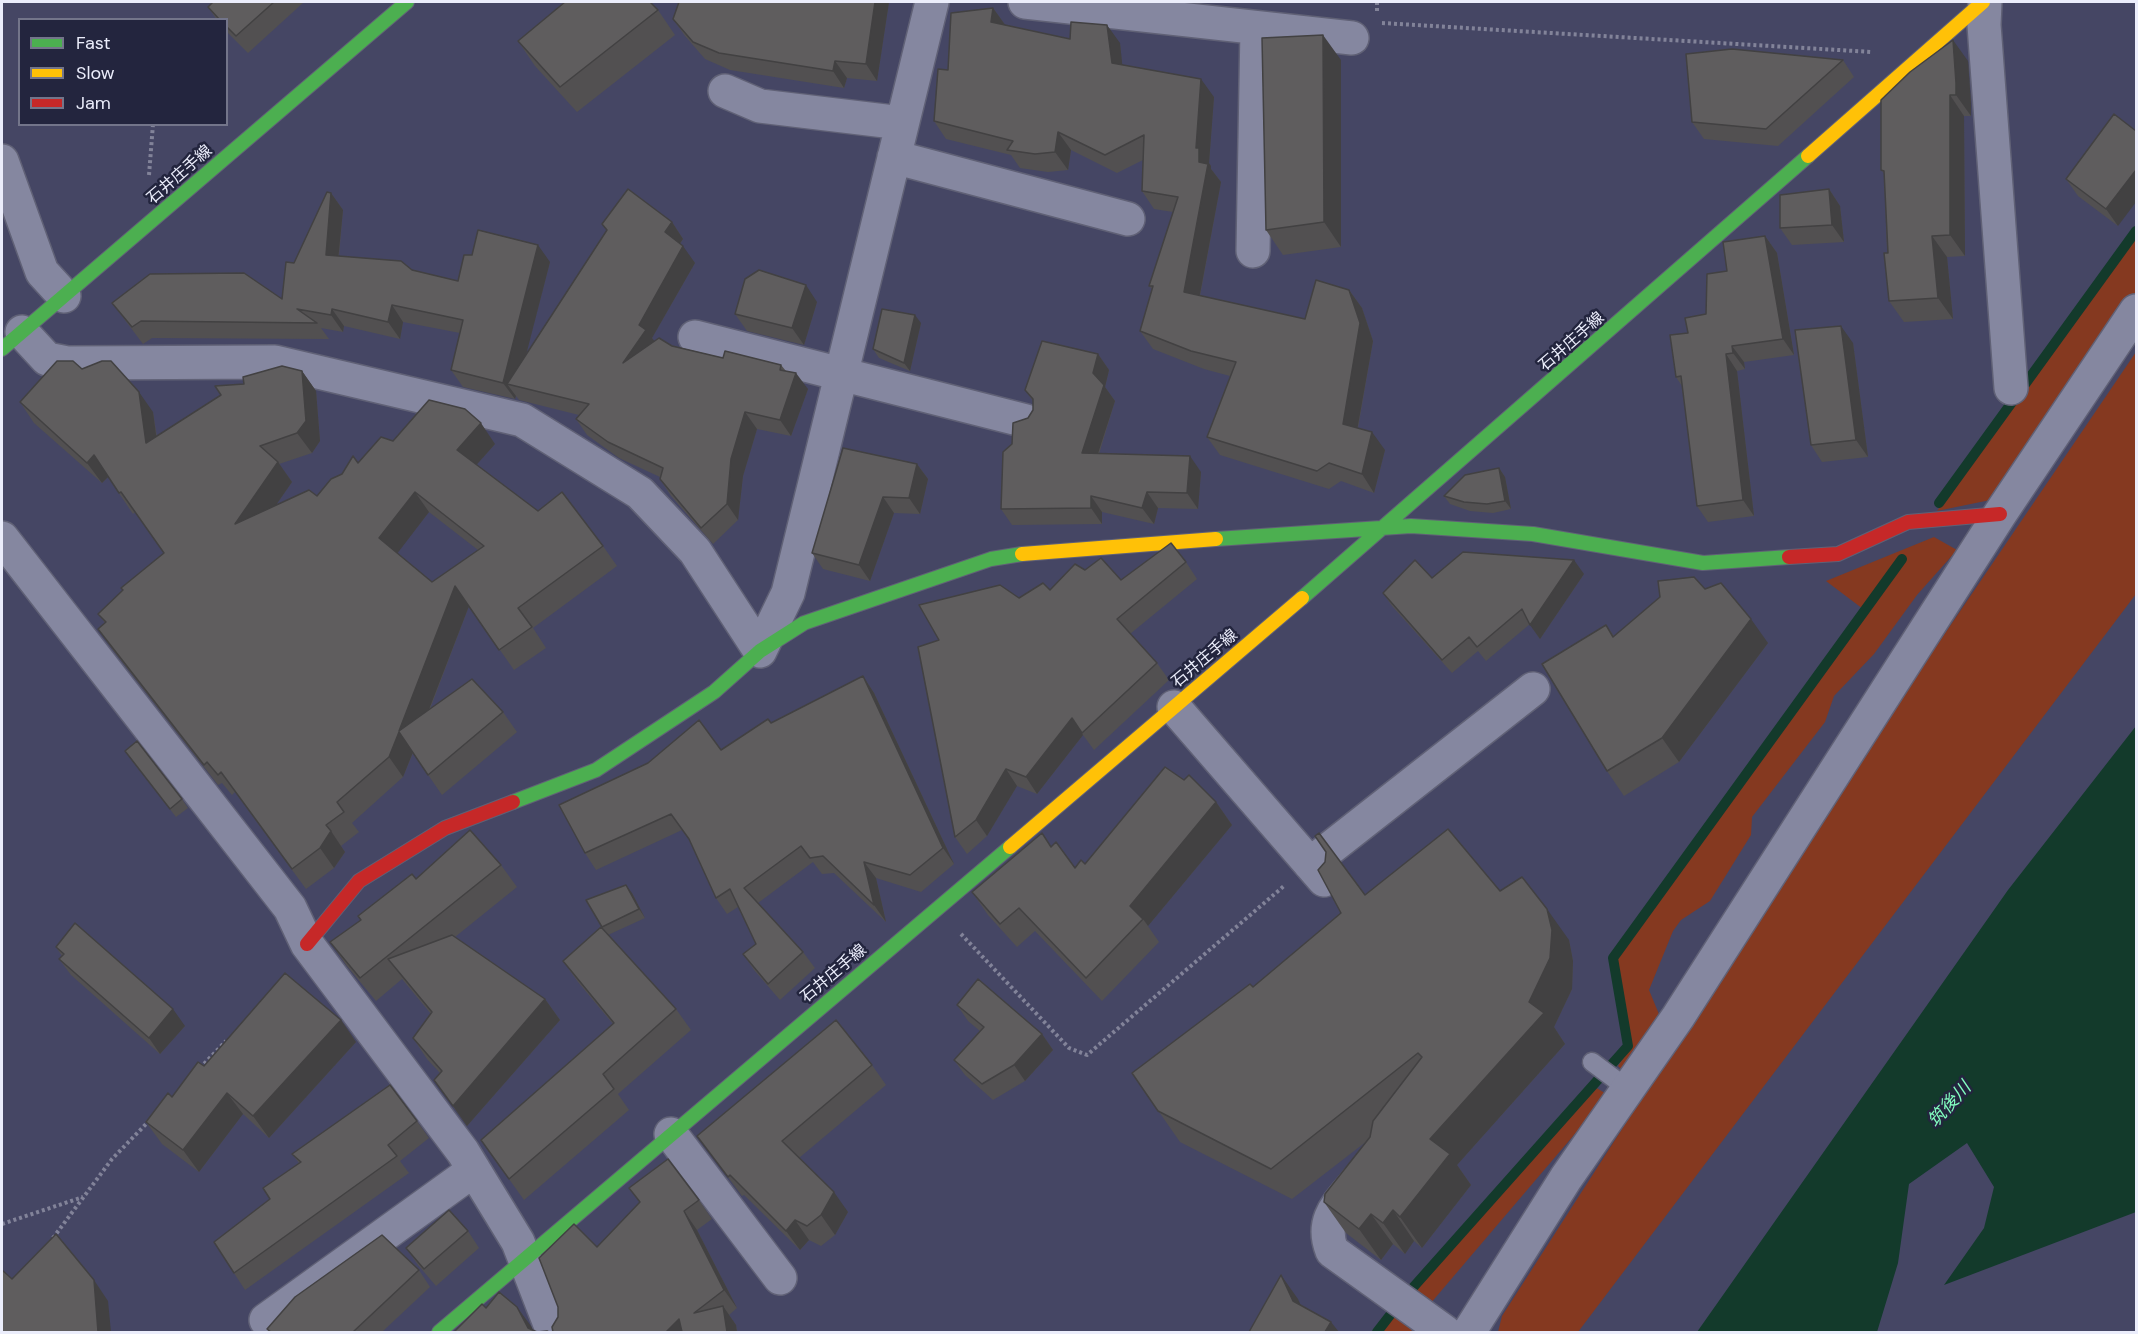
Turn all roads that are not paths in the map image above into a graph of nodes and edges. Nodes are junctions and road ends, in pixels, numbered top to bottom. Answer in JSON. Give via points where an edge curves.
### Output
{"nodes":[{"id":1,"x":407,"y":2,"type":"edge"},
{"id":2,"x":932,"y":2,"type":"edge"},
{"id":3,"x":1025,"y":2,"type":"edge"},
{"id":4,"x":1984,"y":2,"type":"edge"},
{"id":5,"x":1257,"y":28,"type":"junction"},
{"id":6,"x":1352,"y":38,"type":"dead end"},
{"id":7,"x":725,"y":91,"type":"dead end"},
{"id":8,"x":902,"y":123,"type":"junction"},
{"id":9,"x":894,"y":157,"type":"junction"},
{"id":10,"x":2,"y":161,"type":"edge"},
{"id":11,"x":1128,"y":219,"type":"dead end"},
{"id":12,"x":1253,"y":251,"type":"dead end"},
{"id":13,"x":64,"y":296,"type":"junction"},
{"id":14,"x":2136,"y":311,"type":"edge"},
{"id":15,"x":695,"y":337,"type":"dead end"},
{"id":16,"x":12,"y":340,"type":"edge"},
{"id":17,"x":841,"y":374,"type":"junction"},
{"id":18,"x":2011,"y":388,"type":"dead end"},
{"id":19,"x":1026,"y":421,"type":"edge"},
{"id":20,"x":2000,"y":514,"type":"junction"},
{"id":21,"x":1386,"y":527,"type":"junction"},
{"id":22,"x":2,"y":538,"type":"edge"},
{"id":23,"x":760,"y":651,"type":"junction"},
{"id":24,"x":1533,"y":688,"type":"dead end"},
{"id":25,"x":1174,"y":707,"type":"junction"},
{"id":26,"x":307,"y":944,"type":"junction"},
{"id":27,"x":1592,"y":1062,"type":"dead end"},
{"id":28,"x":1622,"y":1085,"type":"junction"},
{"id":29,"x":671,"y":1134,"type":"junction"},
{"id":30,"x":1377,"y":1156,"type":"edge"},
{"id":31,"x":474,"y":1170,"type":"junction"},
{"id":32,"x":524,"y":1259,"type":"junction"},
{"id":33,"x":780,"y":1278,"type":"dead end"},
{"id":34,"x":266,"y":1320,"type":"dead end"},
{"id":35,"x":439,"y":1332,"type":"edge"},
{"id":36,"x":553,"y":1332,"type":"edge"},
{"id":37,"x":1445,"y":1332,"type":"edge"},
{"id":38,"x":1469,"y":1332,"type":"edge"}],
"edges":[{"from":1,"to":13,"type":"street","name":"石井庄手線"},
{"from":2,"to":8,"type":"street"},
{"from":3,"to":5,"type":"street"},
{"from":4,"to":18,"type":"street"},
{"from":4,"to":21,"type":"street","name":"石井庄手線"},
{"from":5,"to":6,"type":"street"},
{"from":5,"to":12,"type":"street"},
{"from":7,"to":8,"type":"street","via":[[760,106]]},
{"from":8,"to":9,"type":"street"},
{"from":9,"to":11,"type":"street"},
{"from":9,"to":17,"type":"street"},
{"from":10,"to":13,"type":"street","via":[[42,272]]},
{"from":13,"to":16,"type":"street","name":"石井庄手線"},
{"from":14,"to":20,"type":"street"},
{"from":15,"to":17,"type":"street"},
{"from":16,"to":23,"type":"street","via":[[47,359],[67,363],[275,362],[522,420],[640,493],[695,551]]},
{"from":17,"to":19,"type":"street"},
{"from":17,"to":23,"type":"street","via":[[788,593]]},
{"from":20,"to":21,"type":"street","via":[[1908,522],[1838,554],[1703,563],[1533,534]]},
{"from":20,"to":28,"type":"street","via":[[1678,1017]]},
{"from":21,"to":23,"type":"street","via":[[1046,550],[991,559],[804,623]]},
{"from":21,"to":25,"type":"street","name":"石井庄手線"},
{"from":22,"to":26,"type":"street","via":[[290,908]]},
{"from":23,"to":26,"type":"street","via":[[714,692],[596,771],[445,828],[359,881]]},
{"from":24,"to":25,"type":"street","via":[[1320,875]]},
{"from":25,"to":29,"type":"street","name":"石井庄手線"},
{"from":26,"to":31,"type":"street"},
{"from":27,"to":28,"type":"lane"},
{"from":28,"to":38,"type":"street"},
{"from":29,"to":32,"type":"street","name":"石井庄手線"},
{"from":29,"to":33,"type":"street"},
{"from":30,"to":37,"type":"street","via":[[1329,1217],[1326,1236],[1332,1251]]},
{"from":31,"to":32,"type":"street","via":[[518,1242]]},
{"from":31,"to":34,"type":"street"},
{"from":32,"to":35,"type":"street","name":"石井庄手線"},
{"from":32,"to":36,"type":"street"}]}
